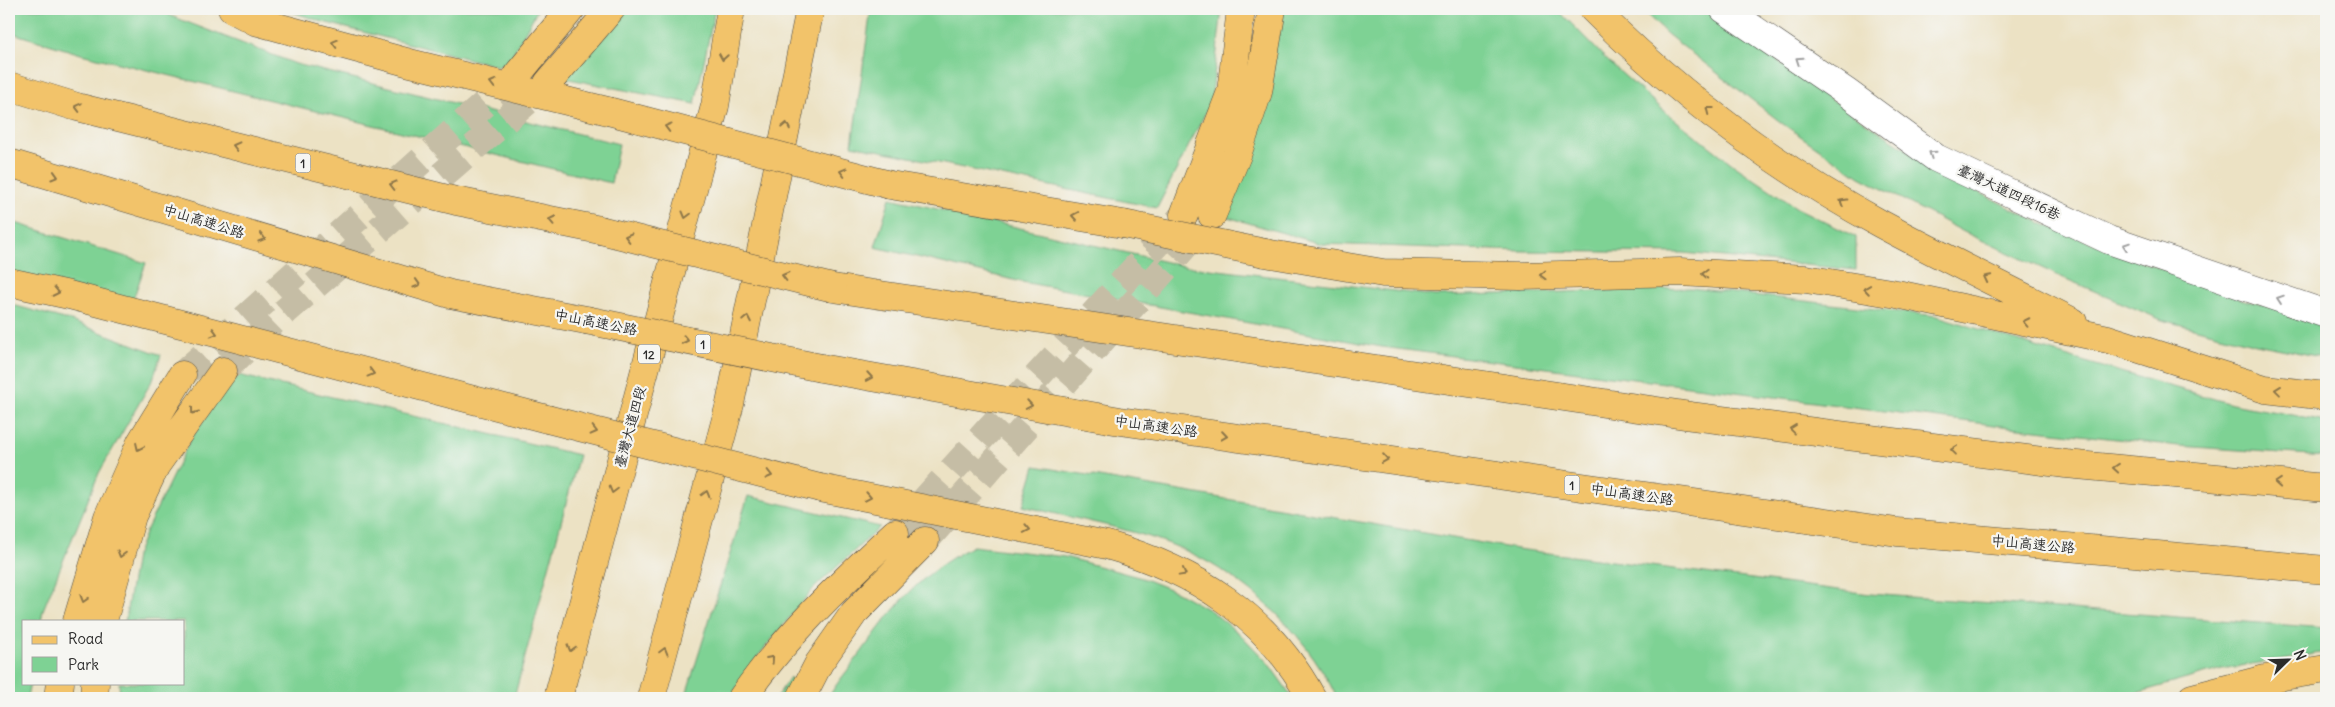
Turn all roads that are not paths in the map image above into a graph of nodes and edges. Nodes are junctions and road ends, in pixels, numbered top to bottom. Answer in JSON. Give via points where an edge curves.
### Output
{"nodes":[{"id":1,"x":232,"y":9,"type":"edge"},
{"id":2,"x":570,"y":9,"type":"edge"},
{"id":3,"x":611,"y":9,"type":"edge"},
{"id":4,"x":731,"y":9,"type":"edge"},
{"id":5,"x":810,"y":9,"type":"edge"},
{"id":6,"x":1241,"y":9,"type":"edge"},
{"id":7,"x":1272,"y":9,"type":"edge"},
{"id":8,"x":1593,"y":9,"type":"edge"},
{"id":9,"x":1724,"y":9,"type":"edge"},
{"id":10,"x":516,"y":75,"type":"tunnel mouth"},
{"id":11,"x":548,"y":83,"type":"tunnel mouth"},
{"id":12,"x":9,"y":86,"type":"edge"},
{"id":13,"x":9,"y":163,"type":"edge"},
{"id":14,"x":1184,"y":215,"type":"tunnel mouth"},
{"id":15,"x":1212,"y":215,"type":"tunnel mouth"},
{"id":16,"x":9,"y":282,"type":"edge"},
{"id":17,"x":2326,"y":314,"type":"edge"},
{"id":18,"x":2108,"y":339,"type":"junction"},
{"id":19,"x":222,"y":371,"type":"tunnel mouth"},
{"id":20,"x":182,"y":375,"type":"tunnel mouth"},
{"id":21,"x":2326,"y":396,"type":"edge"},
{"id":22,"x":2326,"y":488,"type":"edge"},
{"id":23,"x":895,"y":533,"type":"tunnel mouth"},
{"id":24,"x":925,"y":541,"type":"tunnel mouth"},
{"id":25,"x":2326,"y":570,"type":"edge"},
{"id":26,"x":77,"y":620,"type":"edge"},
{"id":27,"x":103,"y":620,"type":"edge"},
{"id":28,"x":2326,"y":669,"type":"edge"},
{"id":29,"x":60,"y":684,"type":"edge"},
{"id":30,"x":95,"y":684,"type":"edge"},
{"id":31,"x":58,"y":698,"type":"edge"},
{"id":32,"x":94,"y":698,"type":"edge"},
{"id":33,"x":558,"y":698,"type":"edge"},
{"id":34,"x":651,"y":698,"type":"edge"},
{"id":35,"x":742,"y":698,"type":"edge"},
{"id":36,"x":801,"y":698,"type":"edge"},
{"id":37,"x":1312,"y":698,"type":"edge"},
{"id":38,"x":2192,"y":698,"type":"edge"}],
"edges":[{"from":18,"to":1,"type":"main road","one_way":true,"bridge":true,"via":[[1897,294],[1806,279],[1680,272],[1520,276],[1383,273],[1265,254],[1123,224],[890,185],[410,63],[255,21]]},
{"from":2,"to":10,"type":"main road"},
{"from":3,"to":11,"type":"main road"},
{"from":4,"to":33,"type":"main road","name":"臺灣大道四段","number":"12","one_way":true,"via":[[715,106]]},
{"from":34,"to":5,"type":"main road","one_way":true,"via":[[730,404]]},
{"from":6,"to":14,"type":"main road","via":[[1231,92]]},
{"from":7,"to":15,"type":"main road","via":[[1258,92]]},
{"from":18,"to":8,"type":"main road","one_way":true,"via":[[1880,224],[1811,182],[1744,137],[1680,87]]},
{"from":17,"to":9,"type":"street","name":"臺灣大道四段16巷","one_way":true,"via":[[2109,240],[1936,158]]},
{"from":22,"to":12,"type":"main road","number":"1","one_way":true,"bridge":true,"via":[[2066,464],[1691,416],[833,288],[600,230],[447,198],[77,107]]},
{"from":13,"to":25,"type":"main road","name":"中山高速公路","number":"1","one_way":true,"bridge":true,"via":[[450,294],[821,368],[1120,421],[1896,532]]},
{"from":16,"to":37,"type":"main road","one_way":true,"bridge":true,"via":[[820,488],[1143,555],[1177,569],[1239,610],[1290,665]]},
{"from":21,"to":18,"type":"main road","one_way":true,"via":[[2265,389]]},
{"from":19,"to":27,"type":"main road","one_way":true,"via":[[156,465],[132,516]]},
{"from":20,"to":26,"type":"main road","one_way":true,"via":[[141,442],[108,517]]},
{"from":35,"to":23,"type":"main road","one_way":true,"via":[[762,669],[830,594]]},
{"from":24,"to":36,"type":"main road","via":[[854,613],[819,663]]},
{"from":28,"to":38,"type":"main road","via":[[2265,679]]},
{"from":29,"to":31,"type":"main road"},
{"from":30,"to":32,"type":"main road"}]}
